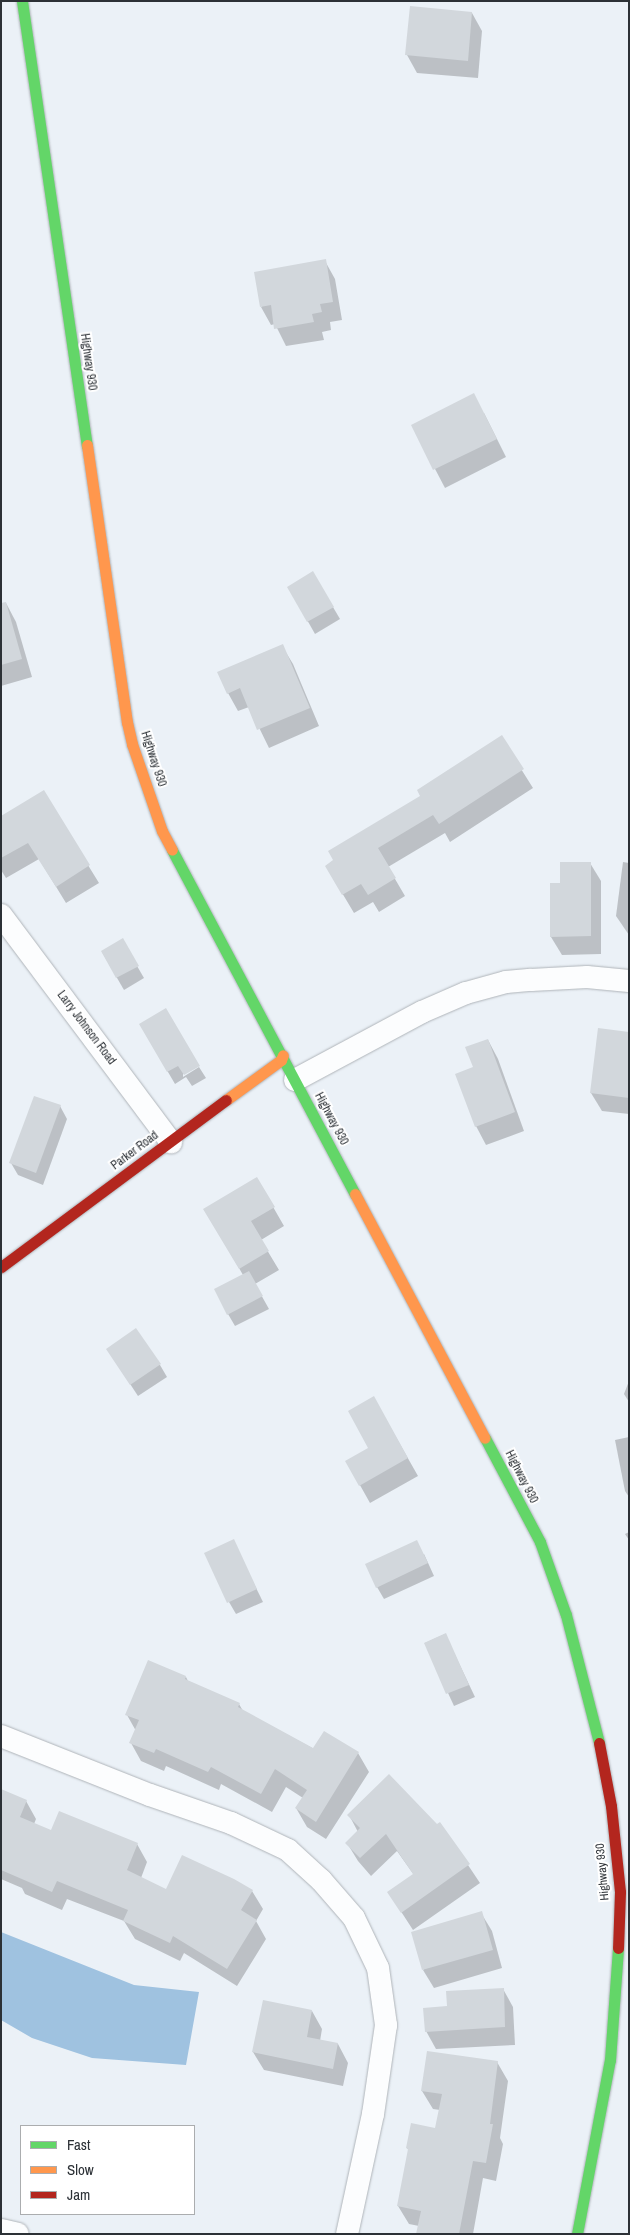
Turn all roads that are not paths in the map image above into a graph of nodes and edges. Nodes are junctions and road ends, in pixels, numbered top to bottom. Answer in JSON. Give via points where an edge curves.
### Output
{"nodes":[{"id":1,"x":22,"y":1,"type":"edge"},
{"id":2,"x":1,"y":915,"type":"edge"},
{"id":3,"x":629,"y":981,"type":"edge"},
{"id":4,"x":282,"y":1055,"type":"junction"},
{"id":5,"x":296,"y":1080,"type":"junction"},
{"id":6,"x":171,"y":1142,"type":"junction"},
{"id":7,"x":1,"y":1267,"type":"edge"},
{"id":8,"x":1,"y":1736,"type":"edge"},
{"id":9,"x":1,"y":2230,"type":"edge"},
{"id":10,"x":18,"y":2234,"type":"edge"},
{"id":11,"x":347,"y":2234,"type":"edge"},
{"id":12,"x":577,"y":2234,"type":"edge"}],
"edges":[{"from":1,"to":4,"type":"street","name":"Highway 930","via":[[127,722],[162,831]]},
{"from":2,"to":6,"type":"street","name":"Larry Johnson Road"},
{"from":3,"to":5,"type":"street","via":[[587,977],[523,980],[466,993],[422,1012]]},
{"from":4,"to":5,"type":"street","name":"Highway 930"},
{"from":4,"to":6,"type":"street","name":"Parker Road","via":[[281,1060]]},
{"from":5,"to":12,"type":"street","name":"Highway 930","via":[[540,1542],[566,1615],[598,1738],[611,1806],[620,1892],[618,1950],[610,2060]]},
{"from":6,"to":7,"type":"street","name":"Parker Road"},
{"from":8,"to":11,"type":"street","via":[[231,1823],[288,1850],[321,1880],[354,1918],[378,1968],[386,2025],[373,2114]]},
{"from":9,"to":10,"type":"street"}]}
